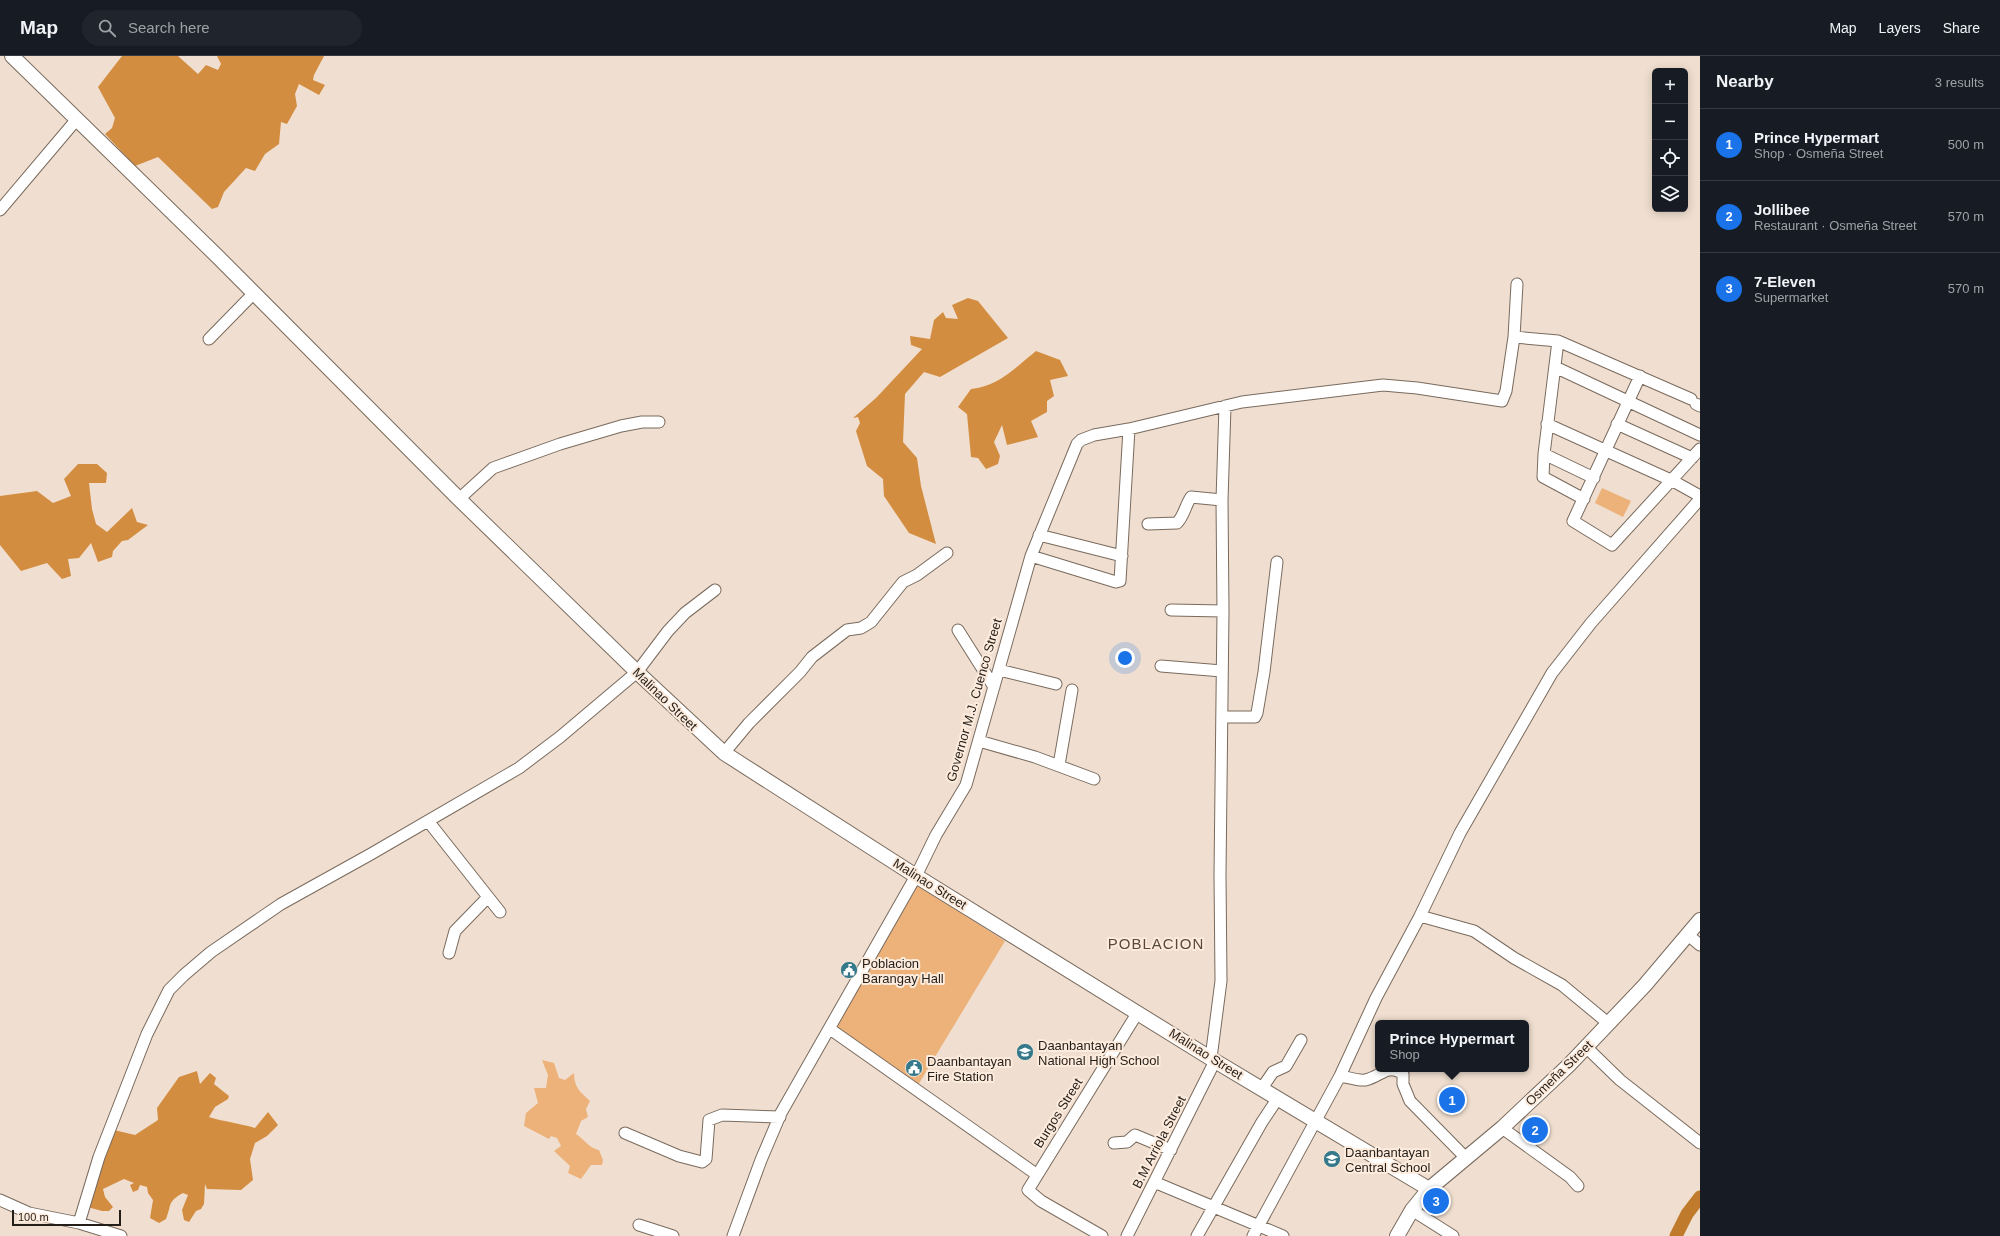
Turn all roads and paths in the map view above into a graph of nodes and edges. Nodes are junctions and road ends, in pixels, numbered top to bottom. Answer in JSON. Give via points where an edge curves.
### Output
{"nodes":[{"id":1,"x":12,"y":56,"type":"edge"},
{"id":2,"x":77,"y":119,"type":"junction"},
{"id":3,"x":0,"y":210,"type":"edge"},
{"id":4,"x":1517,"y":284,"type":"dead end"},
{"id":5,"x":254,"y":293,"type":"junction"},
{"id":6,"x":1514,"y":337,"type":"junction"},
{"id":7,"x":209,"y":339,"type":"dead end"},
{"id":8,"x":1558,"y":341,"type":"junction"},
{"id":9,"x":1555,"y":367,"type":"junction"},
{"id":10,"x":1640,"y":376,"type":"junction"},
{"id":11,"x":1628,"y":400,"type":"junction"},
{"id":12,"x":1696,"y":403,"type":"edge"},
{"id":13,"x":1225,"y":406,"type":"junction"},
{"id":14,"x":659,"y":422,"type":"dead end"},
{"id":15,"x":1547,"y":424,"type":"junction"},
{"id":16,"x":1617,"y":424,"type":"junction"},
{"id":17,"x":1129,"y":430,"type":"junction"},
{"id":18,"x":1700,"y":435,"type":"edge"},
{"id":19,"x":1700,"y":449,"type":"edge"},
{"id":20,"x":1606,"y":451,"type":"junction"},
{"id":21,"x":1544,"y":454,"type":"junction"},
{"id":22,"x":1692,"y":458,"type":"junction"},
{"id":23,"x":1594,"y":478,"type":"junction"},
{"id":24,"x":1673,"y":481,"type":"junction"},
{"id":25,"x":1700,"y":496,"type":"edge"},
{"id":26,"x":459,"y":498,"type":"junction"},
{"id":27,"x":1584,"y":499,"type":"junction"},
{"id":28,"x":1700,"y":499,"type":"edge"},
{"id":29,"x":1222,"y":500,"type":"junction"},
{"id":30,"x":1148,"y":524,"type":"dead end"},
{"id":31,"x":1039,"y":535,"type":"junction"},
{"id":32,"x":946,"y":553,"type":"dead end"},
{"id":33,"x":1031,"y":556,"type":"junction"},
{"id":34,"x":1122,"y":556,"type":"junction"},
{"id":35,"x":1277,"y":562,"type":"dead end"},
{"id":36,"x":714,"y":590,"type":"dead end"},
{"id":37,"x":1171,"y":610,"type":"dead end"},
{"id":38,"x":1223,"y":611,"type":"junction"},
{"id":39,"x":958,"y":630,"type":"dead end"},
{"id":40,"x":1161,"y":666,"type":"dead end"},
{"id":41,"x":999,"y":670,"type":"junction"},
{"id":42,"x":1222,"y":671,"type":"junction"},
{"id":43,"x":637,"y":672,"type":"junction"},
{"id":44,"x":1056,"y":684,"type":"dead end"},
{"id":45,"x":994,"y":687,"type":"junction"},
{"id":46,"x":1072,"y":690,"type":"dead end"},
{"id":47,"x":1222,"y":717,"type":"junction"},
{"id":48,"x":979,"y":741,"type":"junction"},
{"id":49,"x":724,"y":753,"type":"junction"},
{"id":50,"x":1059,"y":765,"type":"junction"},
{"id":51,"x":1094,"y":779,"type":"dead end"},
{"id":52,"x":428,"y":821,"type":"junction"},
{"id":53,"x":916,"y":876,"type":"junction"},
{"id":54,"x":488,"y":897,"type":"junction"},
{"id":55,"x":500,"y":912,"type":"dead end"},
{"id":56,"x":1420,"y":916,"type":"junction"},
{"id":57,"x":1700,"y":920,"type":"edge"},
{"id":58,"x":1688,"y":935,"type":"junction"},
{"id":59,"x":1700,"y":945,"type":"edge"},
{"id":60,"x":449,"y":953,"type":"dead end"},
{"id":61,"x":1138,"y":1012,"type":"junction"},
{"id":62,"x":1608,"y":1024,"type":"junction"},
{"id":63,"x":830,"y":1029,"type":"junction"},
{"id":64,"x":1301,"y":1040,"type":"dead end"},
{"id":65,"x":1586,"y":1047,"type":"junction"},
{"id":66,"x":1213,"y":1059,"type":"junction"},
{"id":67,"x":1384,"y":1072,"type":"edge"},
{"id":68,"x":1400,"y":1072,"type":"edge"},
{"id":69,"x":1340,"y":1076,"type":"junction"},
{"id":70,"x":1262,"y":1088,"type":"junction"},
{"id":71,"x":1278,"y":1098,"type":"junction"},
{"id":72,"x":780,"y":1117,"type":"junction"},
{"id":73,"x":1316,"y":1122,"type":"junction"},
{"id":74,"x":1502,"y":1128,"type":"junction"},
{"id":75,"x":625,"y":1133,"type":"dead end"},
{"id":76,"x":1114,"y":1143,"type":"dead end"},
{"id":77,"x":1700,"y":1143,"type":"edge"},
{"id":78,"x":1170,"y":1150,"type":"junction"},
{"id":79,"x":1466,"y":1158,"type":"junction"},
{"id":80,"x":1036,"y":1174,"type":"junction"},
{"id":81,"x":1154,"y":1182,"type":"junction"},
{"id":82,"x":1578,"y":1186,"type":"dead end"},
{"id":83,"x":1429,"y":1189,"type":"junction"},
{"id":84,"x":0,"y":1200,"type":"edge"},
{"id":85,"x":1214,"y":1207,"type":"junction"},
{"id":86,"x":1412,"y":1210,"type":"junction"},
{"id":87,"x":79,"y":1223,"type":"junction"},
{"id":88,"x":639,"y":1225,"type":"dead end"},
{"id":89,"x":1259,"y":1226,"type":"junction"},
{"id":90,"x":121,"y":1236,"type":"edge"},
{"id":91,"x":673,"y":1236,"type":"edge"},
{"id":92,"x":733,"y":1236,"type":"edge"},
{"id":93,"x":1102,"y":1236,"type":"edge"},
{"id":94,"x":1128,"y":1236,"type":"edge"},
{"id":95,"x":1197,"y":1236,"type":"edge"},
{"id":96,"x":1253,"y":1236,"type":"edge"},
{"id":97,"x":1283,"y":1236,"type":"edge"},
{"id":98,"x":1397,"y":1236,"type":"edge"},
{"id":99,"x":1453,"y":1236,"type":"edge"}],
"edges":[{"from":1,"to":2,"type":"main road","name":"Malinao Street"},
{"from":2,"to":3,"type":"street"},
{"from":2,"to":5,"type":"main road","name":"Malinao Street"},
{"from":4,"to":6,"type":"street"},
{"from":5,"to":7,"type":"street"},
{"from":5,"to":26,"type":"main road","name":"Malinao Street"},
{"from":6,"to":8,"type":"street"},
{"from":6,"to":13,"type":"street","via":[[1506,391],[1502,401],[1417,388],[1382,386]]},
{"from":8,"to":9,"type":"street"},
{"from":8,"to":10,"type":"street"},
{"from":9,"to":11,"type":"street"},
{"from":9,"to":15,"type":"street"},
{"from":10,"to":11,"type":"street"},
{"from":10,"to":12,"type":"street"},
{"from":11,"to":16,"type":"street"},
{"from":11,"to":18,"type":"street"},
{"from":13,"to":17,"type":"street"},
{"from":13,"to":29,"type":"street","name":"B.M Arriola Street"},
{"from":14,"to":26,"type":"street","via":[[621,426],[493,468]]},
{"from":15,"to":20,"type":"street"},
{"from":15,"to":21,"type":"street"},
{"from":16,"to":20,"type":"street"},
{"from":16,"to":22,"type":"street"},
{"from":17,"to":31,"type":"street","name":"Governor M.J. Cuenco Street","via":[[1094,435],[1081,440]]},
{"from":17,"to":34,"type":"street"},
{"from":19,"to":22,"type":"street"},
{"from":20,"to":23,"type":"street"},
{"from":20,"to":24,"type":"street"},
{"from":21,"to":23,"type":"street"},
{"from":21,"to":27,"type":"street","via":[[1543,477]]},
{"from":22,"to":24,"type":"street"},
{"from":23,"to":27,"type":"street"},
{"from":24,"to":25,"type":"street"},
{"from":24,"to":27,"type":"street","via":[[1612,545],[1574,521]]},
{"from":26,"to":43,"type":"main road","name":"Malinao Street"},
{"from":28,"to":56,"type":"street","via":[[1626,583],[1555,670],[1514,743],[1477,801]]},
{"from":29,"to":30,"type":"street","via":[[1191,497],[1177,524]]},
{"from":29,"to":38,"type":"street","name":"B.M Arriola Street"},
{"from":31,"to":33,"type":"street","name":"Governor M.J. Cuenco Street"},
{"from":31,"to":34,"type":"street"},
{"from":32,"to":49,"type":"street","via":[[918,575],[903,582],[871,622],[861,628],[847,630],[812,657]]},
{"from":33,"to":34,"type":"street","via":[[1116,582],[1120,581]]},
{"from":33,"to":41,"type":"street","name":"Governor M.J. Cuenco Street"},
{"from":35,"to":47,"type":"street","via":[[1257,713],[1255,717],[1250,718]]},
{"from":36,"to":43,"type":"street","via":[[668,631]]},
{"from":37,"to":38,"type":"street"},
{"from":38,"to":42,"type":"street","name":"B.M Arriola Street"},
{"from":39,"to":45,"type":"street"},
{"from":40,"to":42,"type":"street"},
{"from":41,"to":44,"type":"street"},
{"from":41,"to":45,"type":"street","name":"Governor M.J. Cuenco Street"},
{"from":42,"to":47,"type":"street","name":"B.M Arriola Street"},
{"from":43,"to":49,"type":"main road","name":"Malinao Street"},
{"from":43,"to":52,"type":"street","via":[[519,768]]},
{"from":45,"to":48,"type":"street","name":"Governor M.J. Cuenco Street"},
{"from":46,"to":50,"type":"street"},
{"from":47,"to":66,"type":"street","name":"B.M Arriola Street","via":[[1221,982]]},
{"from":48,"to":50,"type":"street"},
{"from":48,"to":53,"type":"street","name":"Governor M.J. Cuenco Street","via":[[966,785],[936,835]]},
{"from":49,"to":53,"type":"main road","name":"Malinao Street"},
{"from":50,"to":51,"type":"street"},
{"from":52,"to":54,"type":"street"},
{"from":52,"to":87,"type":"street","via":[[281,904],[211,952],[169,990],[149,1029],[109,1130]]},
{"from":53,"to":61,"type":"main road","name":"Malinao Street"},
{"from":53,"to":63,"type":"street","name":"Governor M.J. Cuenco Street"},
{"from":54,"to":55,"type":"street"},
{"from":54,"to":60,"type":"street","via":[[454,931]]},
{"from":56,"to":62,"type":"street","via":[[1481,935],[1514,958],[1562,985]]},
{"from":56,"to":69,"type":"street","via":[[1376,998]]},
{"from":57,"to":58,"type":"main road","name":"Osmeña Street"},
{"from":58,"to":59,"type":"street"},
{"from":58,"to":62,"type":"main road","name":"Osmeña Street"},
{"from":61,"to":66,"type":"main road","name":"Malinao Street"},
{"from":61,"to":80,"type":"street","name":"Burgos Street"},
{"from":62,"to":65,"type":"main road","name":"Osmeña Street"},
{"from":63,"to":72,"type":"street","name":"Governor M.J. Cuenco Street"},
{"from":63,"to":80,"type":"street"},
{"from":64,"to":70,"type":"street","via":[[1286,1066],[1273,1072]]},
{"from":65,"to":74,"type":"main road","name":"Osmeña Street"},
{"from":65,"to":77,"type":"street","via":[[1620,1080]]},
{"from":66,"to":70,"type":"main road","name":"Malinao Street"},
{"from":66,"to":78,"type":"street","name":"B.M Arriola Street"},
{"from":67,"to":69,"type":"street","via":[[1366,1080]]},
{"from":68,"to":79,"type":"street","via":[[1403,1074],[1403,1084],[1410,1101]]},
{"from":69,"to":73,"type":"street"},
{"from":70,"to":71,"type":"main road","name":"Malinao Street"},
{"from":71,"to":73,"type":"main road","name":"Malinao Street"},
{"from":71,"to":85,"type":"street"},
{"from":72,"to":75,"type":"street","via":[[714,1117],[709,1120],[706,1158],[702,1162],[679,1156]]},
{"from":72,"to":92,"type":"street","name":"Governor M.J. Cuenco Street"},
{"from":73,"to":83,"type":"main road","name":"Malinao Street"},
{"from":73,"to":89,"type":"street"},
{"from":74,"to":79,"type":"main road","name":"Osmeña Street"},
{"from":74,"to":82,"type":"street","via":[[1570,1177]]},
{"from":76,"to":78,"type":"street","via":[[1127,1142],[1135,1135]]},
{"from":78,"to":81,"type":"street","name":"B.M Arriola Street"},
{"from":79,"to":83,"type":"main road","name":"Osmeña Street"},
{"from":80,"to":93,"type":"street","name":"Burgos Street","via":[[1028,1190]]},
{"from":81,"to":85,"type":"street"},
{"from":81,"to":94,"type":"street","name":"B.M Arriola Street"},
{"from":83,"to":86,"type":"main road","name":"Osmeña Street"},
{"from":84,"to":87,"type":"street","via":[[29,1213]]},
{"from":85,"to":89,"type":"street"},
{"from":85,"to":95,"type":"street"},
{"from":86,"to":98,"type":"main road","name":"Osmeña Street"},
{"from":86,"to":99,"type":"street"},
{"from":87,"to":90,"type":"street"},
{"from":88,"to":91,"type":"street"},
{"from":89,"to":96,"type":"street"},
{"from":89,"to":97,"type":"street"}]}
